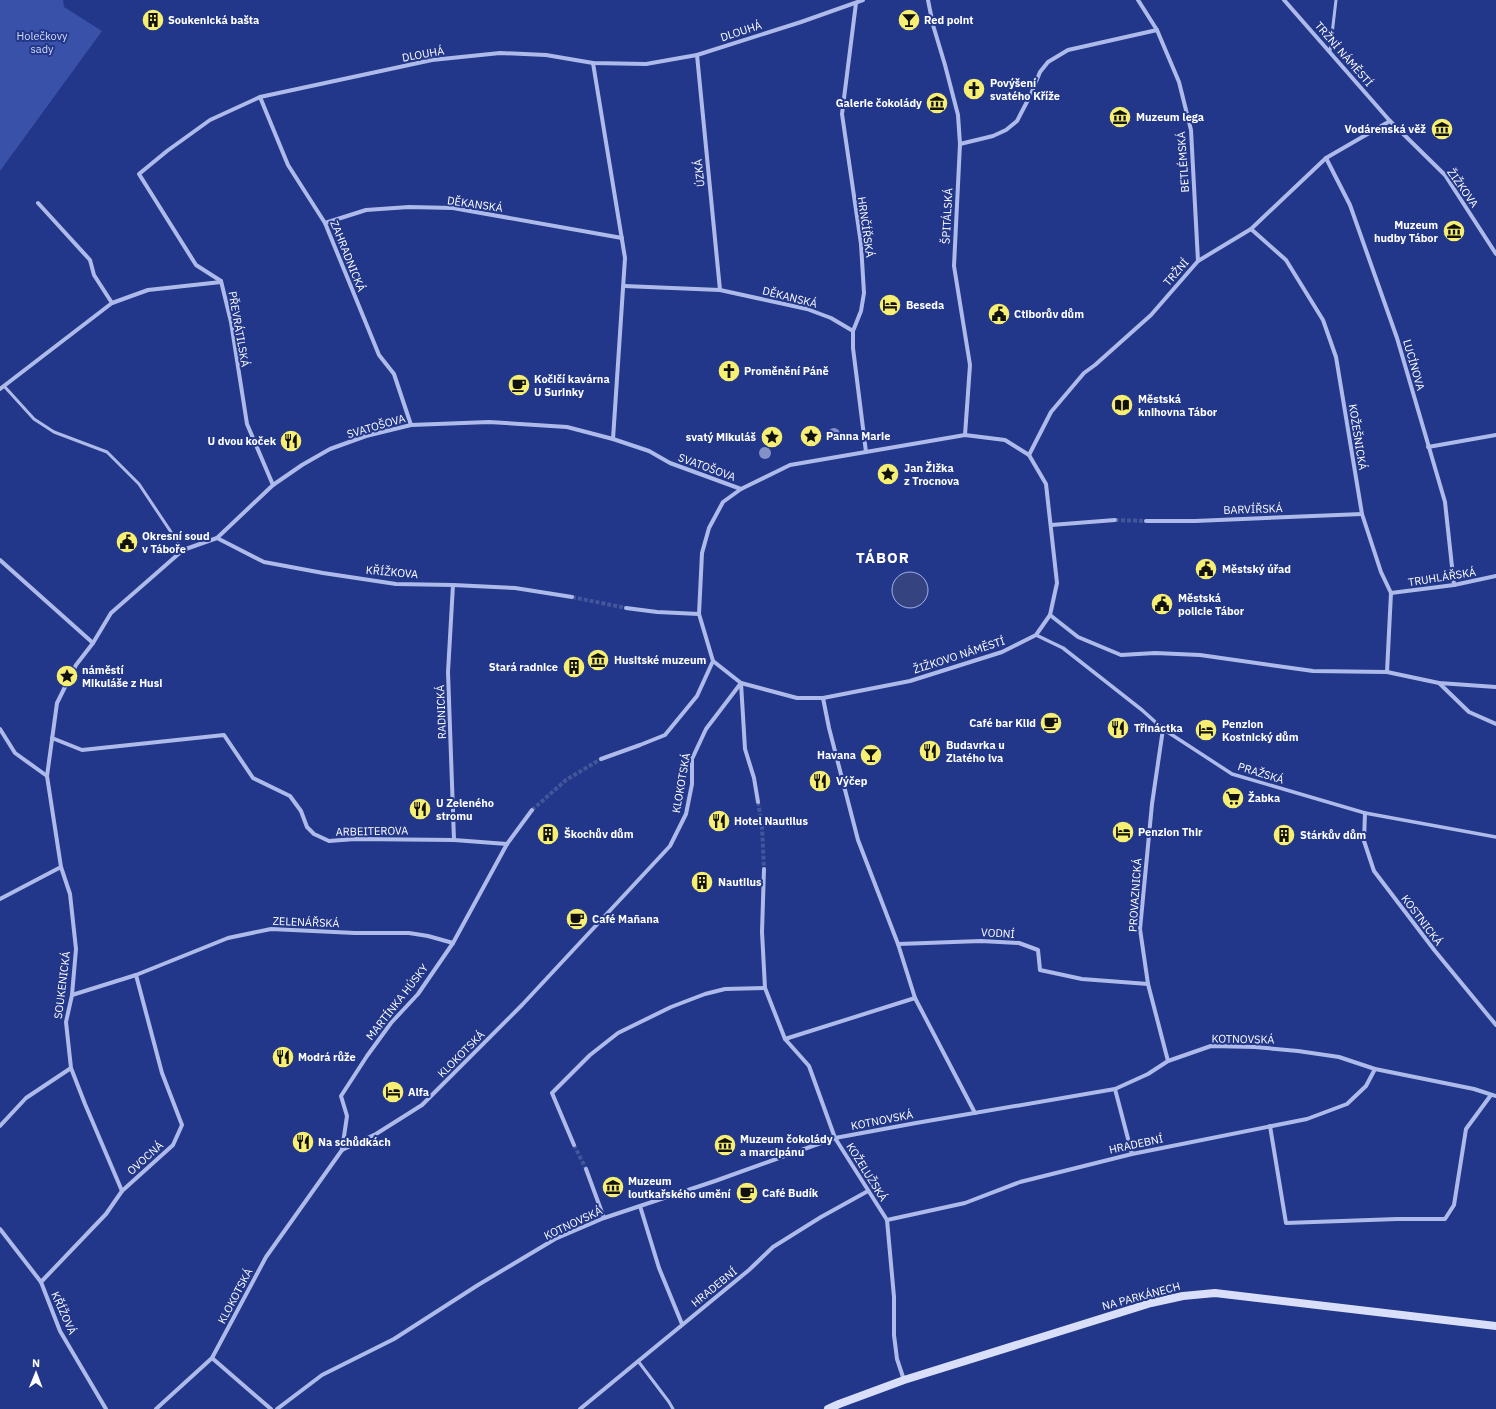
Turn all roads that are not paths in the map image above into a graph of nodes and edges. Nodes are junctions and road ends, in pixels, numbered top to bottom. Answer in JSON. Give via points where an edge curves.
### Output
{"nodes":[{"id":1,"x":863,"y":0,"type":"edge"},
{"id":2,"x":928,"y":0,"type":"edge"},
{"id":3,"x":1138,"y":0,"type":"edge"},
{"id":4,"x":1284,"y":0,"type":"edge"},
{"id":5,"x":1336,"y":0,"type":"edge"},
{"id":6,"x":856,"y":3,"type":"junction"},
{"id":7,"x":1156,"y":30,"type":"junction"},
{"id":8,"x":1330,"y":51,"type":"junction"},
{"id":9,"x":696,"y":55,"type":"junction"},
{"id":10,"x":592,"y":63,"type":"junction"},
{"id":11,"x":260,"y":97,"type":"junction"},
{"id":12,"x":1390,"y":121,"type":"junction"},
{"id":13,"x":960,"y":144,"type":"junction"},
{"id":14,"x":1326,"y":158,"type":"junction"},
{"id":15,"x":38,"y":203,"type":"dead end"},
{"id":16,"x":325,"y":223,"type":"junction"},
{"id":17,"x":1251,"y":229,"type":"junction"},
{"id":18,"x":622,"y":238,"type":"junction"},
{"id":19,"x":1496,"y":254,"type":"edge"},
{"id":20,"x":1198,"y":261,"type":"junction"},
{"id":21,"x":221,"y":282,"type":"junction"},
{"id":22,"x":624,"y":286,"type":"junction"},
{"id":23,"x":720,"y":290,"type":"junction"},
{"id":24,"x":112,"y":303,"type":"junction"},
{"id":25,"x":853,"y":331,"type":"junction"},
{"id":26,"x":2,"y":387,"type":"edge"},
{"id":27,"x":411,"y":425,"type":"junction"},
{"id":28,"x":965,"y":435,"type":"junction"},
{"id":29,"x":1496,"y":435,"type":"edge"},
{"id":30,"x":613,"y":439,"type":"junction"},
{"id":31,"x":1428,"y":447,"type":"junction"},
{"id":32,"x":866,"y":452,"type":"junction"},
{"id":33,"x":1029,"y":455,"type":"junction"},
{"id":34,"x":273,"y":485,"type":"junction"},
{"id":35,"x":740,"y":489,"type":"junction"},
{"id":36,"x":1362,"y":514,"type":"junction"},
{"id":37,"x":1115,"y":520,"type":"tunnel mouth"},
{"id":38,"x":1146,"y":521,"type":"tunnel mouth"},
{"id":39,"x":1050,"y":525,"type":"junction"},
{"id":40,"x":217,"y":538,"type":"junction"},
{"id":41,"x":183,"y":550,"type":"junction"},
{"id":42,"x":0,"y":560,"type":"edge"},
{"id":43,"x":1496,"y":576,"type":"edge"},
{"id":44,"x":453,"y":584,"type":"junction"},
{"id":45,"x":1454,"y":585,"type":"junction"},
{"id":46,"x":1391,"y":593,"type":"junction"},
{"id":47,"x":572,"y":597,"type":"tunnel mouth"},
{"id":48,"x":626,"y":608,"type":"tunnel mouth"},
{"id":49,"x":699,"y":614,"type":"junction"},
{"id":50,"x":1050,"y":615,"type":"junction"},
{"id":51,"x":1036,"y":636,"type":"junction"},
{"id":52,"x":93,"y":643,"type":"junction"},
{"id":53,"x":713,"y":661,"type":"junction"},
{"id":54,"x":1388,"y":672,"type":"junction"},
{"id":55,"x":741,"y":683,"type":"junction"},
{"id":56,"x":1439,"y":683,"type":"junction"},
{"id":57,"x":1496,"y":687,"type":"edge"},
{"id":58,"x":823,"y":698,"type":"junction"},
{"id":59,"x":1496,"y":724,"type":"edge"},
{"id":60,"x":0,"y":729,"type":"edge"},
{"id":61,"x":1162,"y":729,"type":"junction"},
{"id":62,"x":52,"y":738,"type":"junction"},
{"id":63,"x":601,"y":759,"type":"tunnel mouth"},
{"id":64,"x":47,"y":776,"type":"junction"},
{"id":65,"x":758,"y":802,"type":"tunnel mouth"},
{"id":66,"x":532,"y":810,"type":"tunnel mouth"},
{"id":67,"x":1365,"y":813,"type":"junction"},
{"id":68,"x":1496,"y":837,"type":"edge"},
{"id":69,"x":454,"y":840,"type":"junction"},
{"id":70,"x":506,"y":844,"type":"junction"},
{"id":71,"x":61,"y":867,"type":"junction"},
{"id":72,"x":764,"y":869,"type":"tunnel mouth"},
{"id":73,"x":0,"y":899,"type":"edge"},
{"id":74,"x":453,"y":943,"type":"junction"},
{"id":75,"x":898,"y":944,"type":"junction"},
{"id":76,"x":136,"y":975,"type":"junction"},
{"id":77,"x":1148,"y":984,"type":"junction"},
{"id":78,"x":765,"y":988,"type":"junction"},
{"id":79,"x":72,"y":995,"type":"junction"},
{"id":80,"x":915,"y":998,"type":"junction"},
{"id":81,"x":1496,"y":1025,"type":"edge"},
{"id":82,"x":786,"y":1038,"type":"junction"},
{"id":83,"x":1168,"y":1061,"type":"junction"},
{"id":84,"x":71,"y":1068,"type":"junction"},
{"id":85,"x":1375,"y":1069,"type":"junction"},
{"id":86,"x":1115,"y":1089,"type":"junction"},
{"id":87,"x":1491,"y":1095,"type":"junction"},
{"id":88,"x":1496,"y":1096,"type":"edge"},
{"id":89,"x":975,"y":1113,"type":"junction"},
{"id":90,"x":0,"y":1126,"type":"edge"},
{"id":91,"x":1270,"y":1126,"type":"junction"},
{"id":92,"x":835,"y":1138,"type":"junction"},
{"id":93,"x":574,"y":1145,"type":"tunnel mouth"},
{"id":94,"x":342,"y":1150,"type":"junction"},
{"id":95,"x":1132,"y":1154,"type":"junction"},
{"id":96,"x":586,"y":1169,"type":"tunnel mouth"},
{"id":97,"x":122,"y":1191,"type":"junction"},
{"id":98,"x":868,"y":1191,"type":"junction"},
{"id":99,"x":640,"y":1206,"type":"junction"},
{"id":100,"x":604,"y":1218,"type":"junction"},
{"id":101,"x":887,"y":1220,"type":"junction"},
{"id":102,"x":0,"y":1229,"type":"edge"},
{"id":103,"x":41,"y":1282,"type":"junction"},
{"id":104,"x":682,"y":1324,"type":"junction"},
{"id":105,"x":1496,"y":1326,"type":"edge"},
{"id":106,"x":212,"y":1358,"type":"junction"},
{"id":107,"x":638,"y":1361,"type":"junction"},
{"id":108,"x":904,"y":1380,"type":"junction"},
{"id":109,"x":106,"y":1409,"type":"edge"},
{"id":110,"x":156,"y":1409,"type":"edge"},
{"id":111,"x":270,"y":1409,"type":"edge"},
{"id":112,"x":277,"y":1409,"type":"edge"},
{"id":113,"x":580,"y":1409,"type":"edge"},
{"id":114,"x":673,"y":1409,"type":"edge"},
{"id":115,"x":828,"y":1409,"type":"edge"}],
"edges":[{"from":1,"to":6,"type":"street","name":"DLOUHÁ"},
{"from":2,"to":13,"type":"street","name":"ŠPITÁLSKÁ","via":[[958,115]]},
{"from":3,"to":7,"type":"street","name":"BETLÉMSKÁ"},
{"from":4,"to":8,"type":"street","name":"TRŽNÍ NÁMĚSTÍ"},
{"from":5,"to":8,"type":"lane"},
{"from":6,"to":9,"type":"street","name":"DLOUHÁ"},
{"from":6,"to":25,"type":"street","name":"HRNČÍŘSKÁ","via":[[842,114],[861,244],[864,293],[861,311]]},
{"from":7,"to":13,"type":"street","via":[[1068,50],[1048,62],[1040,72],[1017,121],[993,136]]},
{"from":7,"to":20,"type":"street","name":"BETLÉMSKÁ","via":[[1179,82],[1191,130]]},
{"from":8,"to":12,"type":"street","name":"TRŽNÍ NÁMĚSTÍ"},
{"from":9,"to":10,"type":"street","name":"DLOUHÁ","via":[[646,64]]},
{"from":9,"to":23,"type":"street","name":"ÚZKÁ"},
{"from":10,"to":11,"type":"street","name":"DLOUHÁ","via":[[546,55],[500,53],[432,60]]},
{"from":10,"to":18,"type":"street"},
{"from":11,"to":16,"type":"street","name":"ZAHRADNICKÁ","via":[[288,165]]},
{"from":11,"to":21,"type":"street","name":"DLOUHÁ","via":[[210,120],[139,174],[196,265]]},
{"from":12,"to":14,"type":"street","name":"TRŽNÍ"},
{"from":12,"to":19,"type":"street","name":"ŽIŽKOVA","via":[[1445,175]]},
{"from":13,"to":28,"type":"street","name":"ŠPITÁLSKÁ","via":[[954,266],[970,365]]},
{"from":14,"to":17,"type":"street","name":"TRŽNÍ"},
{"from":14,"to":31,"type":"street","name":"LUCÍNOVA","via":[[1350,205],[1397,338]]},
{"from":15,"to":24,"type":"street","via":[[90,260],[94,275]]},
{"from":16,"to":18,"type":"street","name":"DĚKANSKÁ","via":[[366,210],[409,207],[453,208]]},
{"from":16,"to":27,"type":"street","name":"ZAHRADNICKÁ","via":[[379,355],[394,374]]},
{"from":17,"to":20,"type":"street","name":"TRŽNÍ"},
{"from":17,"to":36,"type":"street","name":"KOŽEŠNICKÁ","via":[[1286,260],[1323,320],[1336,357]]},
{"from":18,"to":22,"type":"street","via":[[626,258]]},
{"from":20,"to":33,"type":"street","name":"TRŽNÍ","via":[[1151,315],[1084,373],[1051,412]]},
{"from":21,"to":24,"type":"street","name":"PŘEVRÁTILSKÁ","via":[[148,290]]},
{"from":21,"to":34,"type":"street","name":"PŘEVRÁTILSKÁ","via":[[231,322],[247,424]]},
{"from":22,"to":23,"type":"street","name":"DĚKANSKÁ"},
{"from":22,"to":30,"type":"street"},
{"from":23,"to":25,"type":"street","name":"DĚKANSKÁ","via":[[807,309],[831,318]]},
{"from":24,"to":26,"type":"street","name":"PŘEVRÁTILSKÁ"},
{"from":25,"to":32,"type":"street","name":"HRNČÍŘSKÁ"},
{"from":26,"to":41,"type":"lane","via":[[34,418],[54,432],[107,452],[139,484]]},
{"from":27,"to":30,"type":"street","name":"SVATOŠOVA","via":[[489,422],[567,427]]},
{"from":27,"to":34,"type":"street","name":"SVATOŠOVA","via":[[366,436],[330,449]]},
{"from":28,"to":32,"type":"street"},
{"from":28,"to":33,"type":"street","via":[[1005,440]]},
{"from":29,"to":31,"type":"street"},
{"from":30,"to":35,"type":"street","name":"SVATOŠOVA","via":[[649,451],[670,463]]},
{"from":31,"to":45,"type":"street","name":"LUCÍNOVA","via":[[1445,502]]},
{"from":32,"to":35,"type":"street","via":[[790,464]]},
{"from":33,"to":39,"type":"street","via":[[1046,484]]},
{"from":34,"to":40,"type":"street","name":"SVATOŠOVA"},
{"from":35,"to":49,"type":"street","via":[[723,502],[709,528],[702,553]]},
{"from":36,"to":38,"type":"street","name":"BARVÍŘSKÁ"},
{"from":36,"to":46,"type":"street","name":"KOŽEŠNICKÁ","via":[[1381,572]]},
{"from":37,"to":39,"type":"street"},
{"from":39,"to":50,"type":"street","via":[[1057,583]]},
{"from":40,"to":41,"type":"street","name":"SVATOŠOVA"},
{"from":40,"to":44,"type":"street","name":"KŘÍŽKOVA","via":[[264,562],[396,584]]},
{"from":41,"to":52,"type":"street","name":"SVATOŠOVA","via":[[111,613]]},
{"from":42,"to":52,"type":"street"},
{"from":43,"to":45,"type":"street","name":"TRUHLÁŘSKÁ"},
{"from":44,"to":47,"type":"street","name":"KŘÍŽKOVA","via":[[515,588]]},
{"from":44,"to":69,"type":"street","name":"RADNICKÁ","via":[[448,672]]},
{"from":45,"to":46,"type":"street","name":"TRUHLÁŘSKÁ"},
{"from":46,"to":54,"type":"street","name":"KOŽEŠNICKÁ"},
{"from":48,"to":49,"type":"street"},
{"from":49,"to":53,"type":"street"},
{"from":50,"to":51,"type":"street"},
{"from":50,"to":54,"type":"street","via":[[1078,637],[1121,655],[1200,655],[1313,671]]},
{"from":51,"to":58,"type":"street","name":"ŽIŽKOVO NÁMĚSTÍ","via":[[1002,652],[910,681]]},
{"from":51,"to":61,"type":"street","name":"PRAŽSKÁ","via":[[1063,648],[1142,710]]},
{"from":52,"to":62,"type":"street","name":"SVATOŠOVA","via":[[76,666],[58,704]]},
{"from":53,"to":55,"type":"street","name":"ŽIŽKOVO NÁMĚSTÍ"},
{"from":53,"to":63,"type":"street","via":[[697,696],[664,735]]},
{"from":54,"to":56,"type":"street"},
{"from":55,"to":58,"type":"street","name":"ŽIŽKOVO NÁMĚSTÍ","via":[[797,698]]},
{"from":55,"to":65,"type":"street","via":[[745,749]]},
{"from":55,"to":94,"type":"street","name":"KLOKOTSKÁ","via":[[706,729],[692,759],[692,784],[686,814],[670,846],[522,1005],[422,1105],[376,1134]]},
{"from":56,"to":57,"type":"street"},
{"from":56,"to":59,"type":"street","via":[[1469,712]]},
{"from":58,"to":75,"type":"street","via":[[828,728],[858,840]]},
{"from":60,"to":64,"type":"street","via":[[15,753]]},
{"from":61,"to":67,"type":"street","name":"PRAŽSKÁ","via":[[1232,774]]},
{"from":61,"to":77,"type":"street","name":"PROVAZNICKÁ","via":[[1140,929]]},
{"from":62,"to":64,"type":"street","name":"SOUKENICKÁ"},
{"from":62,"to":69,"type":"street","name":"ARBEITEROVA","via":[[82,750],[224,735],[253,778],[290,796],[301,811],[306,827],[329,841]]},
{"from":64,"to":71,"type":"street","name":"SOUKENICKÁ"},
{"from":66,"to":70,"type":"street","name":"MARTÍNKA HÚSKY"},
{"from":67,"to":68,"type":"street","name":"PRAŽSKÁ"},
{"from":67,"to":81,"type":"street","name":"KOSTNICKÁ","via":[[1364,841],[1374,871],[1434,951]]},
{"from":69,"to":70,"type":"street","name":"ARBEITEROVA"},
{"from":70,"to":74,"type":"street","name":"MARTÍNKA HÚSKY"},
{"from":71,"to":73,"type":"street"},
{"from":71,"to":79,"type":"street","name":"SOUKENICKÁ","via":[[70,894],[76,949]]},
{"from":72,"to":78,"type":"street","name":"KOŽELUŽSKÁ","via":[[762,932]]},
{"from":74,"to":76,"type":"street","name":"ZELENÁŘSKÁ","via":[[408,933],[271,929],[228,938]]},
{"from":74,"to":94,"type":"street","name":"MARTÍNKA HÚSKY","via":[[418,994],[391,1023],[341,1096],[347,1116]]},
{"from":75,"to":77,"type":"street","name":"VODNÍ","via":[[981,941],[1019,943],[1038,950],[1040,970],[1082,978]]},
{"from":75,"to":80,"type":"street"},
{"from":76,"to":79,"type":"street","name":"ZELENÁŘSKÁ"},
{"from":76,"to":97,"type":"street","name":"OVOCNÁ","via":[[162,1073],[182,1125],[173,1145]]},
{"from":77,"to":83,"type":"street","name":"PROVAZNICKÁ"},
{"from":78,"to":82,"type":"street","name":"KOŽELUŽSKÁ"},
{"from":78,"to":93,"type":"street","via":[[725,989],[705,994],[618,1033],[590,1055],[552,1093]]},
{"from":79,"to":84,"type":"street","name":"SOUKENICKÁ","via":[[66,1022]]},
{"from":80,"to":82,"type":"street"},
{"from":80,"to":89,"type":"street"},
{"from":82,"to":92,"type":"street","name":"KOŽELUŽSKÁ","via":[[809,1066]]},
{"from":83,"to":85,"type":"street","name":"KOTNOVSKÁ","via":[[1210,1046],[1255,1047],[1339,1057]]},
{"from":83,"to":86,"type":"street","name":"KOTNOVSKÁ","via":[[1148,1074]]},
{"from":84,"to":90,"type":"street","via":[[26,1098]]},
{"from":84,"to":97,"type":"street","name":"SOUKENICKÁ"},
{"from":85,"to":87,"type":"street","name":"KOTNOVSKÁ","via":[[1474,1089]]},
{"from":85,"to":91,"type":"street","name":"HRADEBNÍ","via":[[1366,1086],[1347,1104],[1307,1119]]},
{"from":86,"to":89,"type":"street","name":"KOTNOVSKÁ"},
{"from":86,"to":95,"type":"street"},
{"from":87,"to":88,"type":"street","name":"KOTNOVSKÁ"},
{"from":87,"to":91,"type":"street","via":[[1466,1128],[1454,1205],[1445,1219],[1286,1223]]},
{"from":89,"to":92,"type":"street","name":"KOTNOVSKÁ"},
{"from":91,"to":95,"type":"street","name":"HRADEBNÍ"},
{"from":92,"to":98,"type":"street","name":"KOŽELUŽSKÁ"},
{"from":92,"to":99,"type":"street","name":"KOTNOVSKÁ"},
{"from":94,"to":106,"type":"street","name":"KLOKOTSKÁ","via":[[266,1257]]},
{"from":95,"to":101,"type":"street","name":"HRADEBNÍ","via":[[1020,1182],[965,1203]]},
{"from":96,"to":100,"type":"street"},
{"from":97,"to":103,"type":"street","name":"OVOCNÁ","via":[[106,1214]]},
{"from":98,"to":101,"type":"street","name":"KOŽELUŽSKÁ"},
{"from":98,"to":104,"type":"street","name":"HRADEBNÍ","via":[[773,1247],[749,1270]]},
{"from":99,"to":100,"type":"street","name":"KOTNOVSKÁ"},
{"from":99,"to":104,"type":"street","via":[[659,1268]]},
{"from":100,"to":112,"type":"street","name":"KOTNOVSKÁ","via":[[555,1240],[394,1339],[322,1375]]},
{"from":101,"to":108,"type":"street","name":"KOŽELUŽSKÁ","via":[[894,1297],[894,1335],[897,1359]]},
{"from":102,"to":103,"type":"street","name":"KŘÍŽOVÁ"},
{"from":103,"to":109,"type":"street","name":"KŘÍŽOVÁ","via":[[60,1331]]},
{"from":104,"to":107,"type":"street","name":"HRADEBNÍ"},
{"from":105,"to":108,"type":"main road","name":"NA PARKÁNECH","via":[[1215,1293],[1199,1294],[1151,1303]]},
{"from":106,"to":110,"type":"street","name":"KLOKOTSKÁ"},
{"from":106,"to":111,"type":"street"},
{"from":107,"to":113,"type":"street","name":"HRADEBNÍ"},
{"from":107,"to":114,"type":"lane"},
{"from":108,"to":115,"type":"main road","name":"NA PARKÁNECH"}]}
